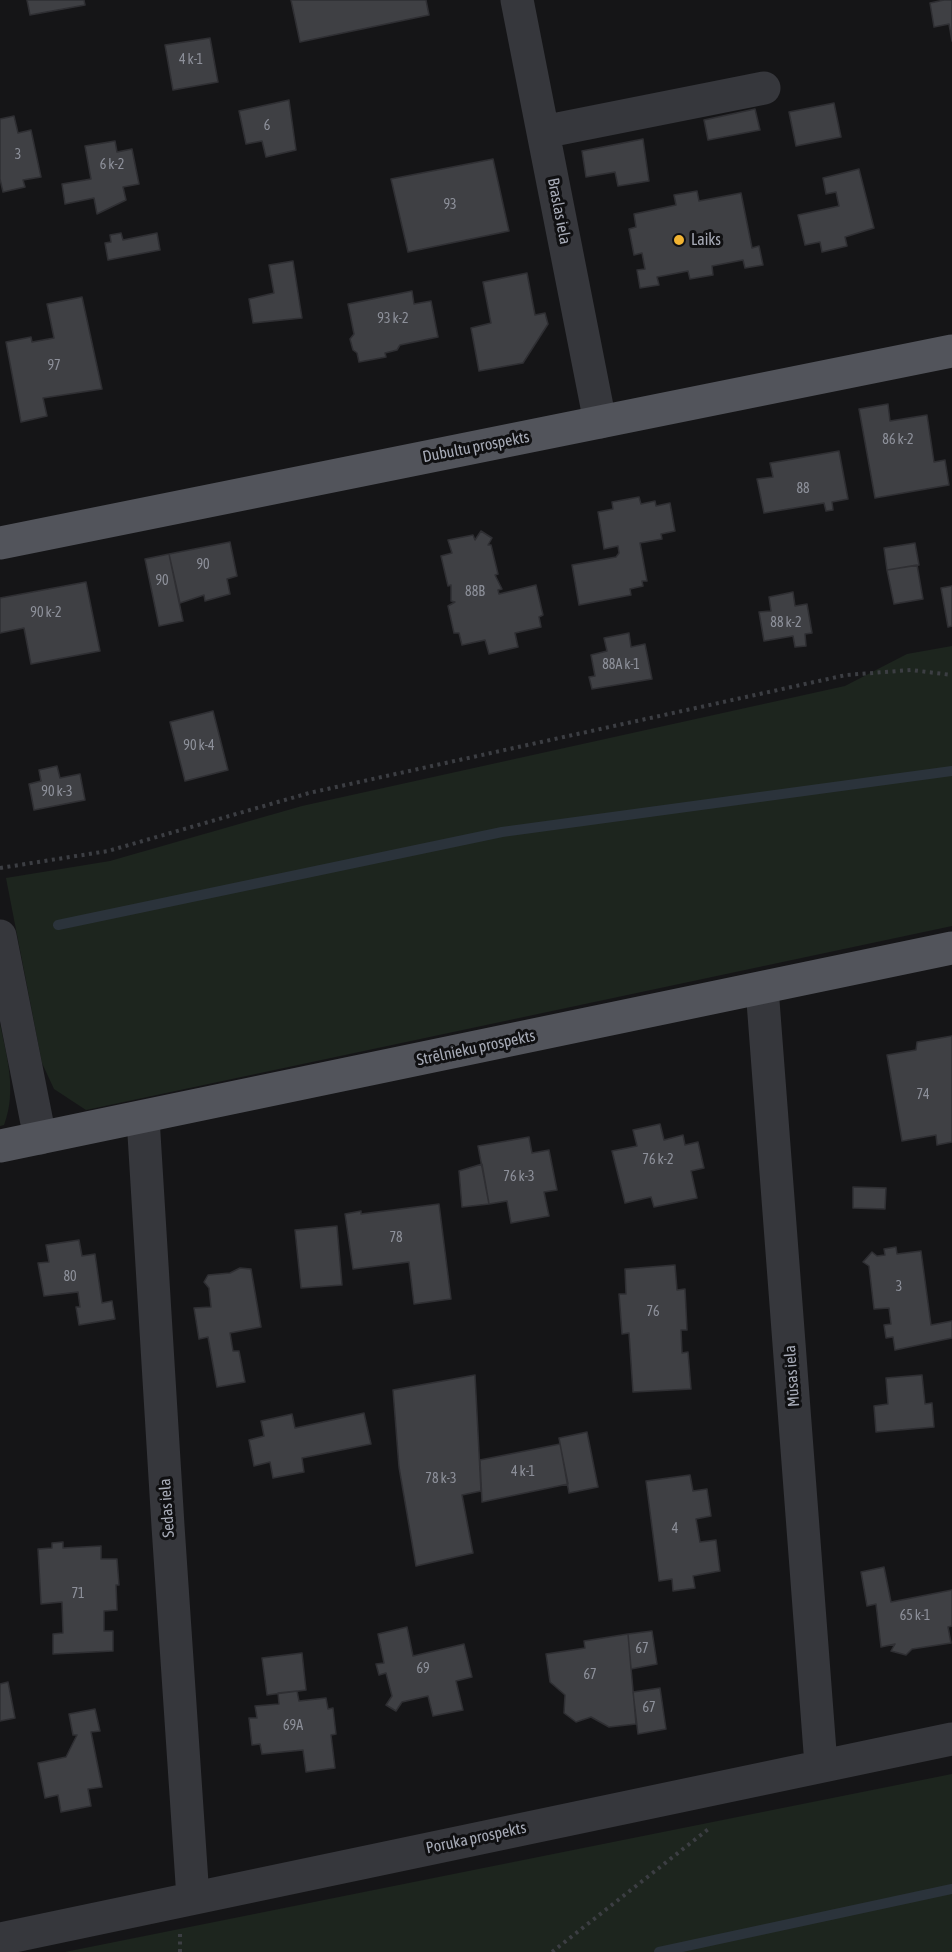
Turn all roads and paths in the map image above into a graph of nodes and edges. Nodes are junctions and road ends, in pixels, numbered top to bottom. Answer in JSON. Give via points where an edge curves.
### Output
{"nodes":[{"id":1,"x":517,"y":0,"type":"edge"},
{"id":2,"x":764,"y":88,"type":"dead end"},
{"id":3,"x":543,"y":132,"type":"junction"},
{"id":4,"x":952,"y":351,"type":"edge"},
{"id":5,"x":600,"y":422,"type":"junction"},
{"id":6,"x":0,"y":543,"type":"edge"},
{"id":7,"x":952,"y":675,"type":"edge"},
{"id":8,"x":0,"y":868,"type":"edge"},
{"id":9,"x":0,"y":936,"type":"edge"},
{"id":10,"x":952,"y":948,"type":"edge"},
{"id":11,"x":762,"y":988,"type":"junction"},
{"id":12,"x":143,"y":1118,"type":"junction"},
{"id":13,"x":39,"y":1138,"type":"junction"},
{"id":14,"x":0,"y":1146,"type":"edge"},
{"id":15,"x":952,"y":1738,"type":"edge"},
{"id":16,"x":821,"y":1765,"type":"junction"},
{"id":17,"x":720,"y":1820,"type":"dead end"},
{"id":18,"x":193,"y":1898,"type":"junction"},
{"id":19,"x":0,"y":1940,"type":"edge"},
{"id":20,"x":552,"y":1952,"type":"edge"}],
"edges":[{"from":1,"to":3,"type":"street","name":"Braslas iela"},
{"from":2,"to":3,"type":"street"},
{"from":3,"to":5,"type":"street","name":"Braslas iela"},
{"from":4,"to":5,"type":"main road","name":"Dubultu prospekts"},
{"from":5,"to":6,"type":"main road","name":"Dubultu prospekts"},
{"from":7,"to":8,"type":"path","via":[[911,670],[846,675],[309,793],[108,851]]},
{"from":9,"to":13,"type":"street"},
{"from":10,"to":11,"type":"main road","name":"Strēlnieku prospekts"},
{"from":11,"to":12,"type":"main road","name":"Strēlnieku prospekts"},
{"from":11,"to":16,"type":"street","name":"Mūsas iela"},
{"from":12,"to":13,"type":"main road","name":"Strēlnieku prospekts"},
{"from":12,"to":18,"type":"street","name":"Sedas iela"},
{"from":13,"to":14,"type":"main road","name":"Strēlnieku prospekts"},
{"from":15,"to":16,"type":"street","name":"Poruka prospekts"},
{"from":16,"to":18,"type":"street","name":"Poruka prospekts"},
{"from":17,"to":20,"type":"path"},
{"from":18,"to":19,"type":"street","name":"Poruka prospekts"}]}
